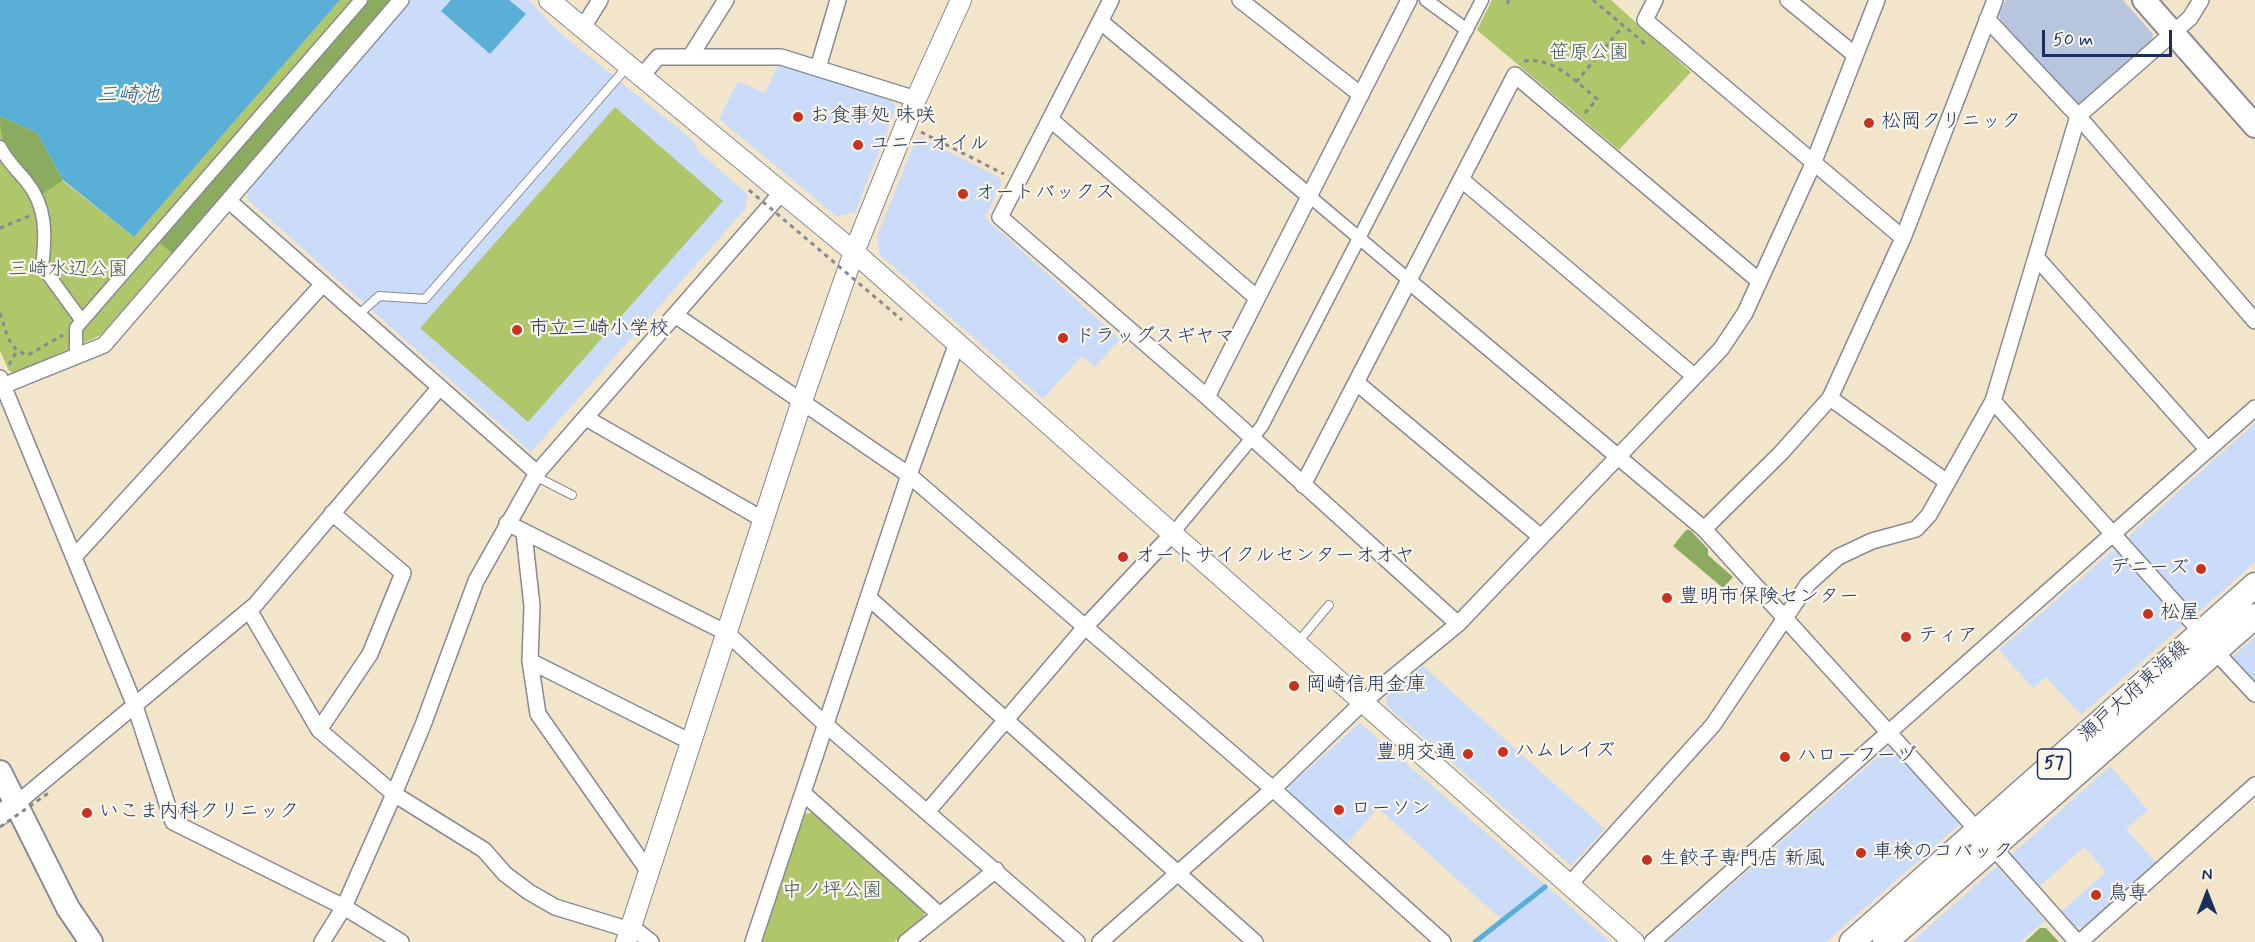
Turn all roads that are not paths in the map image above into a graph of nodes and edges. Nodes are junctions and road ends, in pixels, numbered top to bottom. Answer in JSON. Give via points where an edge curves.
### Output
{"nodes":[{"id":1,"x":361,"y":0,"type":"edge"},
{"id":2,"x":401,"y":0,"type":"edge"},
{"id":3,"x":549,"y":0,"type":"edge"},
{"id":4,"x":600,"y":0,"type":"edge"},
{"id":5,"x":726,"y":0,"type":"edge"},
{"id":6,"x":838,"y":0,"type":"edge"},
{"id":7,"x":961,"y":0,"type":"edge"},
{"id":8,"x":1111,"y":0,"type":"edge"},
{"id":9,"x":1240,"y":0,"type":"edge"},
{"id":10,"x":1409,"y":0,"type":"edge"},
{"id":11,"x":1426,"y":0,"type":"edge"},
{"id":12,"x":1482,"y":0,"type":"edge"},
{"id":13,"x":1655,"y":0,"type":"edge"},
{"id":14,"x":1788,"y":0,"type":"edge"},
{"id":15,"x":1877,"y":0,"type":"edge"},
{"id":16,"x":1995,"y":0,"type":"edge"},
{"id":17,"x":2144,"y":0,"type":"edge"},
{"id":18,"x":2201,"y":0,"type":"edge"},
{"id":19,"x":1987,"y":18,"type":"junction"},
{"id":20,"x":1100,"y":21,"type":"junction"},
{"id":21,"x":582,"y":29,"type":"junction"},
{"id":22,"x":1467,"y":30,"type":"junction"},
{"id":23,"x":2173,"y":33,"type":"junction"},
{"id":24,"x":1855,"y":56,"type":"junction"},
{"id":25,"x":690,"y":57,"type":"junction"},
{"id":26,"x":818,"y":68,"type":"junction"},
{"id":27,"x":634,"y":72,"type":"junction"},
{"id":28,"x":1361,"y":95,"type":"junction"},
{"id":29,"x":916,"y":99,"type":"junction"},
{"id":30,"x":2078,"y":116,"type":"junction"},
{"id":31,"x":1050,"y":119,"type":"junction"},
{"id":32,"x":2255,"y":126,"type":"edge"},
{"id":33,"x":0,"y":147,"type":"edge"},
{"id":34,"x":1813,"y":164,"type":"junction"},
{"id":35,"x":1462,"y":180,"type":"junction"},
{"id":36,"x":783,"y":191,"type":"junction"},
{"id":37,"x":1308,"y":195,"type":"junction"},
{"id":38,"x":229,"y":201,"type":"junction"},
{"id":39,"x":1360,"y":237,"type":"junction"},
{"id":40,"x":1904,"y":238,"type":"junction"},
{"id":41,"x":854,"y":252,"type":"junction"},
{"id":42,"x":2036,"y":257,"type":"junction"},
{"id":43,"x":1410,"y":281,"type":"junction"},
{"id":44,"x":1759,"y":281,"type":"junction"},
{"id":45,"x":322,"y":284,"type":"junction"},
{"id":46,"x":1257,"y":298,"type":"junction"},
{"id":47,"x":358,"y":315,"type":"junction"},
{"id":48,"x":675,"y":315,"type":"junction"},
{"id":49,"x":2255,"y":321,"type":"edge"},
{"id":50,"x":79,"y":325,"type":"junction"},
{"id":51,"x":957,"y":343,"type":"junction"},
{"id":52,"x":76,"y":356,"type":"junction"},
{"id":53,"x":1694,"y":376,"type":"junction"},
{"id":54,"x":3,"y":379,"type":"edge"},
{"id":55,"x":1357,"y":383,"type":"junction"},
{"id":56,"x":440,"y":387,"type":"junction"},
{"id":57,"x":1207,"y":397,"type":"junction"},
{"id":58,"x":1830,"y":398,"type":"junction"},
{"id":59,"x":802,"y":401,"type":"junction"},
{"id":60,"x":1993,"y":401,"type":"junction"},
{"id":61,"x":2255,"y":408,"type":"edge"},
{"id":62,"x":586,"y":418,"type":"junction"},
{"id":63,"x":1252,"y":439,"type":"junction"},
{"id":64,"x":2208,"y":450,"type":"junction"},
{"id":65,"x":1617,"y":458,"type":"junction"},
{"id":66,"x":536,"y":474,"type":"junction"},
{"id":67,"x":909,"y":475,"type":"junction"},
{"id":68,"x":1947,"y":482,"type":"junction"},
{"id":69,"x":1303,"y":485,"type":"junction"},
{"id":70,"x":572,"y":495,"type":"dead end"},
{"id":71,"x":332,"y":513,"type":"junction"},
{"id":72,"x":764,"y":520,"type":"junction"},
{"id":73,"x":507,"y":523,"type":"junction"},
{"id":74,"x":1704,"y":529,"type":"junction"},
{"id":75,"x":524,"y":533,"type":"junction"},
{"id":76,"x":1173,"y":533,"type":"junction"},
{"id":77,"x":2114,"y":533,"type":"junction"},
{"id":78,"x":1541,"y":537,"type":"junction"},
{"id":79,"x":74,"y":557,"type":"junction"},
{"id":80,"x":2255,"y":585,"type":"edge"},
{"id":81,"x":869,"y":598,"type":"junction"},
{"id":82,"x":1329,"y":605,"type":"dead end"},
{"id":83,"x":249,"y":610,"type":"junction"},
{"id":84,"x":2255,"y":616,"type":"edge"},
{"id":85,"x":1785,"y":618,"type":"junction"},
{"id":86,"x":1458,"y":624,"type":"junction"},
{"id":87,"x":1086,"y":626,"type":"junction"},
{"id":88,"x":727,"y":633,"type":"junction"},
{"id":89,"x":2209,"y":642,"type":"junction"},
{"id":90,"x":1296,"y":643,"type":"junction"},
{"id":91,"x":530,"y":661,"type":"junction"},
{"id":92,"x":2255,"y":694,"type":"edge"},
{"id":93,"x":1364,"y":702,"type":"junction"},
{"id":94,"x":135,"y":706,"type":"junction"},
{"id":95,"x":1006,"y":721,"type":"junction"},
{"id":96,"x":826,"y":725,"type":"junction"},
{"id":97,"x":319,"y":730,"type":"junction"},
{"id":98,"x":1888,"y":733,"type":"junction"},
{"id":99,"x":691,"y":742,"type":"junction"},
{"id":100,"x":0,"y":772,"type":"edge"},
{"id":101,"x":2255,"y":785,"type":"edge"},
{"id":102,"x":1274,"y":789,"type":"junction"},
{"id":103,"x":804,"y":793,"type":"junction"},
{"id":104,"x":394,"y":794,"type":"junction"},
{"id":105,"x":7,"y":810,"type":"edge"},
{"id":106,"x":928,"y":811,"type":"junction"},
{"id":107,"x":1986,"y":839,"type":"junction"},
{"id":108,"x":996,"y":870,"type":"junction"},
{"id":109,"x":649,"y":872,"type":"junction"},
{"id":110,"x":1176,"y":873,"type":"junction"},
{"id":111,"x":1569,"y":885,"type":"junction"},
{"id":112,"x":344,"y":907,"type":"junction"},
{"id":113,"x":940,"y":915,"type":"junction"},
{"id":114,"x":629,"y":933,"type":"edge"},
{"id":115,"x":91,"y":942,"type":"edge"},
{"id":116,"x":322,"y":942,"type":"edge"},
{"id":117,"x":401,"y":942,"type":"edge"},
{"id":118,"x":651,"y":942,"type":"edge"},
{"id":119,"x":753,"y":942,"type":"edge"},
{"id":120,"x":906,"y":942,"type":"edge"},
{"id":121,"x":1077,"y":942,"type":"edge"},
{"id":122,"x":1100,"y":942,"type":"edge"},
{"id":123,"x":1255,"y":942,"type":"edge"},
{"id":124,"x":1443,"y":942,"type":"edge"},
{"id":125,"x":1634,"y":942,"type":"edge"},
{"id":126,"x":1652,"y":942,"type":"edge"},
{"id":127,"x":1852,"y":942,"type":"edge"},
{"id":128,"x":1885,"y":942,"type":"edge"},
{"id":129,"x":2078,"y":942,"type":"edge"}],
"edges":[{"from":1,"to":50,"type":"street"},
{"from":2,"to":38,"type":"street"},
{"from":3,"to":21,"type":"street"},
{"from":4,"to":21,"type":"street"},
{"from":5,"to":25,"type":"street"},
{"from":6,"to":26,"type":"street"},
{"from":7,"to":29,"type":"street"},
{"from":8,"to":20,"type":"street"},
{"from":9,"to":28,"type":"street"},
{"from":10,"to":28,"type":"street"},
{"from":11,"to":22,"type":"street"},
{"from":12,"to":22,"type":"street"},
{"from":13,"to":34,"type":"street","via":[[1645,20]]},
{"from":14,"to":24,"type":"street"},
{"from":15,"to":24,"type":"street"},
{"from":16,"to":19,"type":"street"},
{"from":17,"to":23,"type":"main road"},
{"from":18,"to":23,"type":"street","via":[[2190,18]]},
{"from":19,"to":30,"type":"street"},
{"from":19,"to":40,"type":"street"},
{"from":20,"to":31,"type":"street"},
{"from":20,"to":37,"type":"street"},
{"from":21,"to":27,"type":"street"},
{"from":22,"to":39,"type":"street"},
{"from":23,"to":30,"type":"street"},
{"from":23,"to":32,"type":"main road"},
{"from":24,"to":34,"type":"street"},
{"from":25,"to":26,"type":"street","via":[[781,57]]},
{"from":25,"to":27,"type":"street","via":[[658,57]]},
{"from":26,"to":29,"type":"street"},
{"from":27,"to":36,"type":"street"},
{"from":27,"to":47,"type":"lane","via":[[425,299],[379,296]]},
{"from":28,"to":37,"type":"street"},
{"from":29,"to":41,"type":"street"},
{"from":30,"to":42,"type":"street"},
{"from":30,"to":49,"type":"street"},
{"from":31,"to":46,"type":"street"},
{"from":31,"to":57,"type":"street","via":[[1000,217]]},
{"from":33,"to":50,"type":"street","via":[[9,164],[37,196],[44,217],[42,266]]},
{"from":34,"to":40,"type":"street"},
{"from":34,"to":44,"type":"street"},
{"from":35,"to":43,"type":"street"},
{"from":35,"to":44,"type":"street","via":[[1515,75]]},
{"from":35,"to":53,"type":"street"},
{"from":36,"to":41,"type":"street"},
{"from":36,"to":48,"type":"street"},
{"from":37,"to":39,"type":"street"},
{"from":37,"to":46,"type":"street"},
{"from":38,"to":45,"type":"street"},
{"from":38,"to":52,"type":"street","via":[[104,345]]},
{"from":39,"to":43,"type":"street"},
{"from":39,"to":63,"type":"street"},
{"from":40,"to":58,"type":"street"},
{"from":41,"to":51,"type":"street"},
{"from":41,"to":59,"type":"street"},
{"from":42,"to":60,"type":"street"},
{"from":42,"to":64,"type":"street"},
{"from":43,"to":55,"type":"street"},
{"from":43,"to":65,"type":"street"},
{"from":44,"to":53,"type":"street","via":[[1745,313],[1721,349]]},
{"from":45,"to":47,"type":"street"},
{"from":45,"to":79,"type":"street"},
{"from":46,"to":57,"type":"street"},
{"from":47,"to":56,"type":"street"},
{"from":48,"to":59,"type":"street"},
{"from":48,"to":62,"type":"street"},
{"from":50,"to":52,"type":"street"},
{"from":51,"to":67,"type":"street"},
{"from":51,"to":76,"type":"street"},
{"from":52,"to":54,"type":"street"},
{"from":53,"to":65,"type":"street"},
{"from":54,"to":79,"type":"street"},
{"from":55,"to":69,"type":"street"},
{"from":55,"to":78,"type":"street"},
{"from":56,"to":66,"type":"street"},
{"from":56,"to":71,"type":"street"},
{"from":57,"to":63,"type":"street"},
{"from":58,"to":68,"type":"street"},
{"from":58,"to":74,"type":"street"},
{"from":59,"to":67,"type":"street"},
{"from":59,"to":72,"type":"street"},
{"from":60,"to":68,"type":"street"},
{"from":60,"to":77,"type":"street"},
{"from":61,"to":64,"type":"street"},
{"from":62,"to":66,"type":"street"},
{"from":62,"to":72,"type":"street"},
{"from":63,"to":69,"type":"street"},
{"from":63,"to":76,"type":"street"},
{"from":64,"to":77,"type":"street"},
{"from":65,"to":74,"type":"street"},
{"from":65,"to":78,"type":"street"},
{"from":66,"to":70,"type":"lane"},
{"from":66,"to":73,"type":"street"},
{"from":67,"to":81,"type":"street"},
{"from":67,"to":87,"type":"street"},
{"from":68,"to":85,"type":"street","via":[[1929,515],[1916,529],[1872,541],[1838,557],[1808,584]]},
{"from":69,"to":86,"type":"street"},
{"from":71,"to":83,"type":"street"},
{"from":71,"to":97,"type":"street","via":[[403,573],[370,654]]},
{"from":72,"to":88,"type":"street"},
{"from":73,"to":75,"type":"street"},
{"from":73,"to":104,"type":"street","via":[[476,581]]},
{"from":74,"to":85,"type":"street"},
{"from":75,"to":88,"type":"street"},
{"from":75,"to":91,"type":"street","via":[[532,606]]},
{"from":76,"to":87,"type":"street"},
{"from":76,"to":90,"type":"street"},
{"from":77,"to":89,"type":"street"},
{"from":77,"to":98,"type":"street"},
{"from":78,"to":86,"type":"street"},
{"from":79,"to":94,"type":"street"},
{"from":80,"to":89,"type":"main road","name":"瀬戸大府東海線","number":"57"},
{"from":81,"to":95,"type":"street"},
{"from":81,"to":96,"type":"street"},
{"from":82,"to":90,"type":"lane"},
{"from":83,"to":94,"type":"street"},
{"from":83,"to":97,"type":"street"},
{"from":84,"to":89,"type":"main road","name":"瀬戸大府東海線","number":"57"},
{"from":85,"to":98,"type":"street"},
{"from":85,"to":111,"type":"street","via":[[1713,725]]},
{"from":86,"to":93,"type":"street"},
{"from":87,"to":95,"type":"street"},
{"from":87,"to":102,"type":"street"},
{"from":88,"to":96,"type":"street"},
{"from":88,"to":99,"type":"street"},
{"from":89,"to":92,"type":"street"},
{"from":89,"to":107,"type":"main road","name":"瀬戸大府東海線","number":"57"},
{"from":90,"to":93,"type":"street"},
{"from":91,"to":99,"type":"street"},
{"from":91,"to":109,"type":"street","via":[[538,714]]},
{"from":93,"to":102,"type":"street"},
{"from":93,"to":111,"type":"street"},
{"from":94,"to":105,"type":"street"},
{"from":94,"to":112,"type":"street","via":[[172,822]]},
{"from":95,"to":106,"type":"street"},
{"from":95,"to":110,"type":"street"},
{"from":96,"to":103,"type":"street"},
{"from":96,"to":106,"type":"street"},
{"from":97,"to":104,"type":"street"},
{"from":98,"to":107,"type":"street"},
{"from":98,"to":126,"type":"street"},
{"from":99,"to":109,"type":"street"},
{"from":100,"to":105,"type":"main road"},
{"from":101,"to":129,"type":"street"},
{"from":102,"to":110,"type":"street"},
{"from":102,"to":124,"type":"street"},
{"from":103,"to":113,"type":"street"},
{"from":103,"to":119,"type":"street"},
{"from":104,"to":112,"type":"street"},
{"from":104,"to":114,"type":"street","via":[[484,850],[505,874],[529,892],[555,907]]},
{"from":105,"to":115,"type":"main road"},
{"from":106,"to":108,"type":"street"},
{"from":107,"to":127,"type":"main road","name":"瀬戸大府東海線","number":"57"},
{"from":107,"to":128,"type":"main road","name":"瀬戸大府東海線","number":"57"},
{"from":107,"to":129,"type":"street"},
{"from":108,"to":113,"type":"street"},
{"from":108,"to":121,"type":"street"},
{"from":109,"to":114,"type":"street"},
{"from":110,"to":122,"type":"street"},
{"from":110,"to":123,"type":"street"},
{"from":111,"to":125,"type":"street"},
{"from":112,"to":116,"type":"street"},
{"from":112,"to":117,"type":"street"},
{"from":113,"to":120,"type":"street"},
{"from":114,"to":118,"type":"street"}]}
